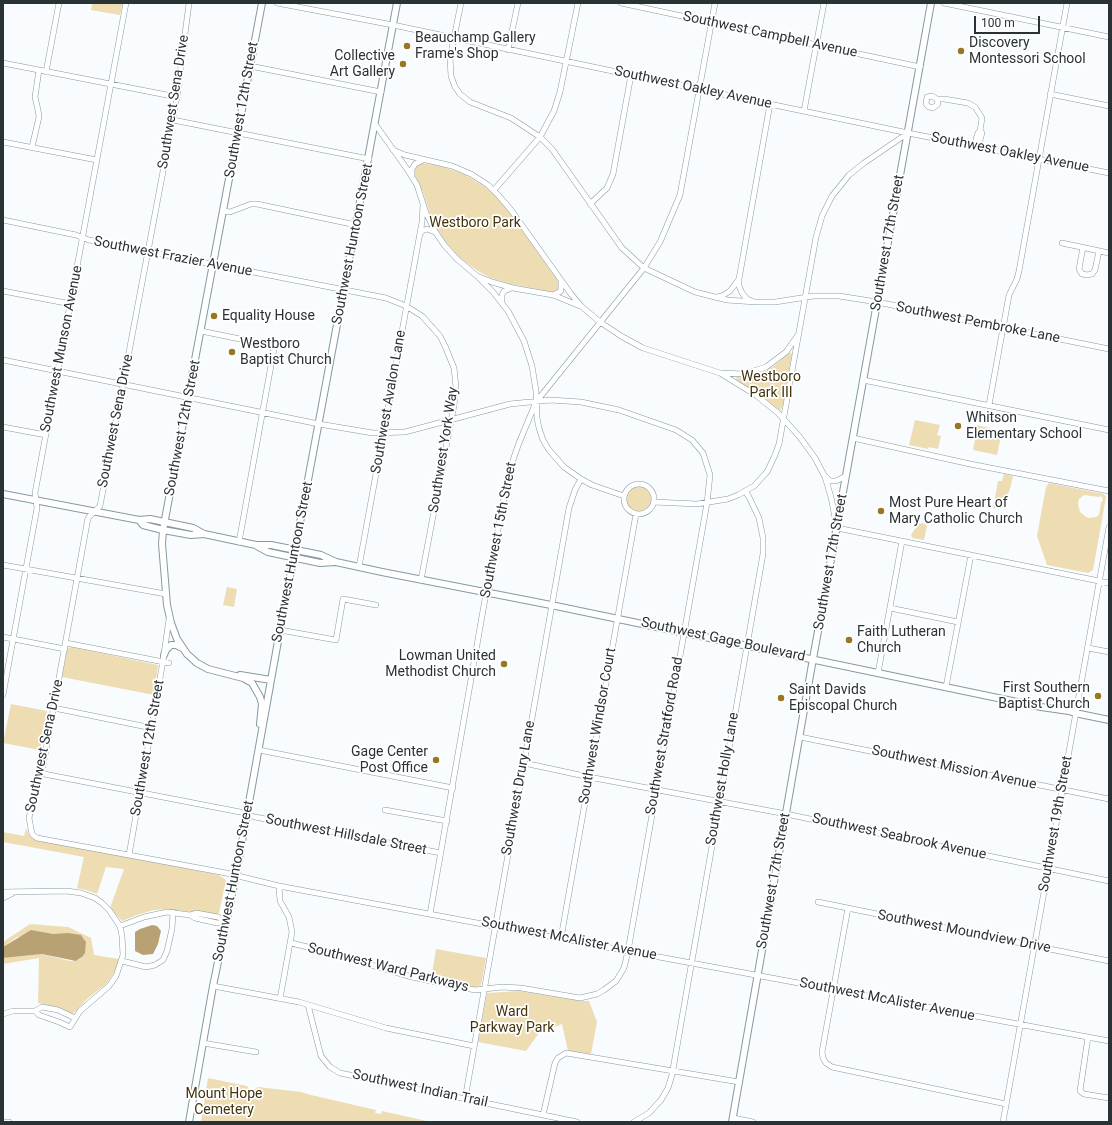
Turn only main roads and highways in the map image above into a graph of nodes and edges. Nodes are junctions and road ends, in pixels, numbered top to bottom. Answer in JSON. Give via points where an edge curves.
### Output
{"nodes":[{"id":1,"x":262,"y":3,"type":"edge"},
{"id":2,"x":397,"y":3,"type":"edge"},
{"id":3,"x":931,"y":3,"type":"edge"},
{"id":4,"x":3,"y":494,"type":"edge"},
{"id":5,"x":138,"y":520,"type":"junction"},
{"id":6,"x":165,"y":522,"type":"junction"},
{"id":7,"x":163,"y":530,"type":"junction"},
{"id":8,"x":204,"y":534,"type":"junction"},
{"id":9,"x":256,"y":545,"type":"junction"},
{"id":10,"x":295,"y":550,"type":"junction"},
{"id":11,"x":294,"y":557,"type":"junction"},
{"id":12,"x":336,"y":562,"type":"junction"},
{"id":13,"x":182,"y":648,"type":"junction"},
{"id":14,"x":814,"y":659,"type":"junction"},
{"id":15,"x":166,"y":660,"type":"road end"},
{"id":16,"x":217,"y":671,"type":"junction"},
{"id":17,"x":271,"y":680,"type":"junction"},
{"id":18,"x":1109,"y":720,"type":"edge"},
{"id":19,"x":261,"y":737,"type":"junction"},
{"id":20,"x":732,"y":1120,"type":"edge"},
{"id":21,"x":190,"y":1122,"type":"edge"}],
"edges":[{"from":1,"to":6,"type":"main road","name":"Southwest 12th Street"},
{"from":2,"to":10,"type":"main road","name":"Southwest Huntoon Street"},
{"from":3,"to":14,"type":"main road","name":"Southwest 17th Street"},
{"from":4,"to":5,"type":"main road","name":"Southwest Gage Boulevard"},
{"from":5,"to":6,"type":"main road","name":"Southwest Gage Boulevard"},
{"from":5,"to":7,"type":"main road","name":"Southwest Gage Boulevard","via":[[143,525]]},
{"from":6,"to":7,"type":"main road","name":"Southwest 12th Street"},
{"from":6,"to":8,"type":"main road","name":"Southwest Gage Boulevard","via":[[193,528]]},
{"from":7,"to":8,"type":"main road","name":"Southwest Gage Boulevard","via":[[191,535]]},
{"from":7,"to":13,"type":"main road","name":"Southwest 12th Street","via":[[169,614]]},
{"from":8,"to":9,"type":"main road","name":"Southwest Gage Boulevard"},
{"from":9,"to":10,"type":"main road","name":"Southwest Gage Boulevard"},
{"from":9,"to":11,"type":"main road","name":"Southwest Gage Boulevard","via":[[268,552]]},
{"from":10,"to":11,"type":"main road","name":"Southwest Huntoon Street"},
{"from":10,"to":12,"type":"main road","name":"Southwest Gage Boulevard","via":[[321,555]]},
{"from":11,"to":12,"type":"main road","name":"Southwest Gage Boulevard","via":[[320,563]]},
{"from":11,"to":17,"type":"main road","name":"Southwest Huntoon Street"},
{"from":12,"to":14,"type":"main road","name":"Southwest Gage Boulevard"},
{"from":13,"to":15,"type":"main road","via":[[176,644],[171,645],[166,650]]},
{"from":13,"to":16,"type":"main road","via":[[197,663]]},
{"from":14,"to":18,"type":"main road","name":"Southwest Gage Boulevard"},
{"from":14,"to":20,"type":"main road","name":"Southwest 17th Street"},
{"from":16,"to":17,"type":"main road"},
{"from":16,"to":19,"type":"main road","via":[[243,678],[255,688],[262,704],[259,732]]},
{"from":17,"to":19,"type":"main road","name":"Southwest Huntoon Street"},
{"from":19,"to":21,"type":"main road","name":"Southwest Huntoon Street","via":[[213,986]]}]}
